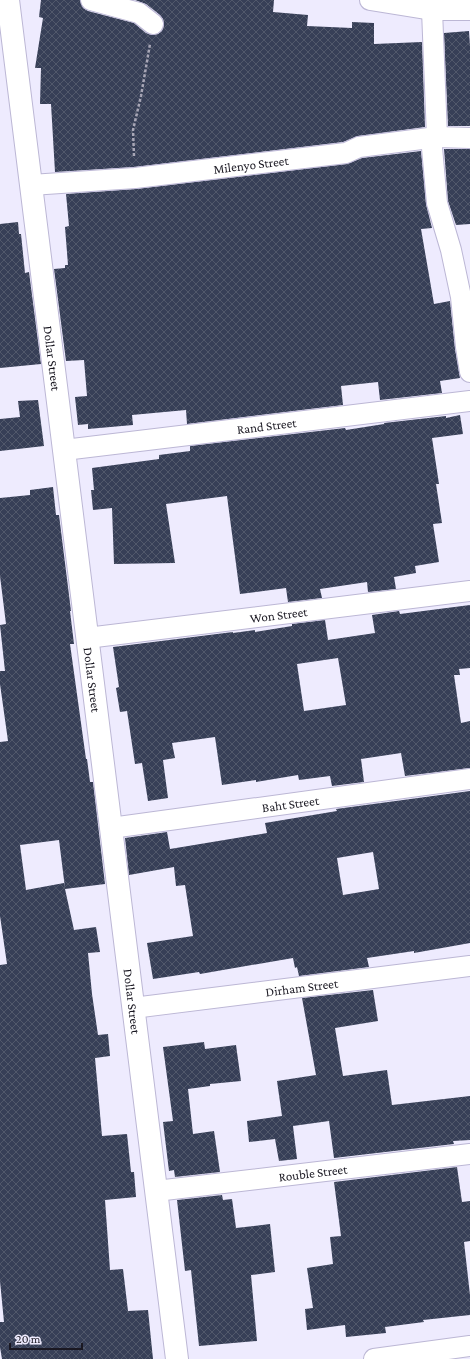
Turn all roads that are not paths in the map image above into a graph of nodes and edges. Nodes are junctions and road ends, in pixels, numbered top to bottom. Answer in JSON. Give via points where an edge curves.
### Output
{"nodes":[{"id":1,"x":8,"y":0,"type":"edge"},
{"id":2,"x":91,"y":0,"type":"edge"},
{"id":3,"x":370,"y":0,"type":"edge"},
{"id":4,"x":432,"y":10,"type":"junction"},
{"id":5,"x":470,"y":10,"type":"edge"},
{"id":6,"x":153,"y":24,"type":"road end"},
{"id":7,"x":437,"y":137,"type":"junction"},
{"id":8,"x":470,"y":138,"type":"edge"},
{"id":9,"x":31,"y":185,"type":"junction"},
{"id":10,"x":470,"y":372,"type":"edge"},
{"id":11,"x":470,"y":401,"type":"edge"},
{"id":12,"x":64,"y":450,"type":"junction"},
{"id":13,"x":470,"y":591,"type":"edge"},
{"id":14,"x":88,"y":638,"type":"junction"},
{"id":15,"x":470,"y":779,"type":"edge"},
{"id":16,"x":111,"y":828,"type":"junction"},
{"id":17,"x":470,"y":966,"type":"edge"},
{"id":18,"x":133,"y":1008,"type":"junction"},
{"id":19,"x":470,"y":1154,"type":"edge"},
{"id":20,"x":156,"y":1191,"type":"junction"},
{"id":21,"x":470,"y":1346,"type":"edge"},
{"id":22,"x":177,"y":1359,"type":"edge"},
{"id":23,"x":376,"y":1359,"type":"edge"}],
"edges":[{"from":1,"to":9,"type":"street","name":"Dollar Street"},
{"from":2,"to":6,"type":"street","via":[[139,13]]},
{"from":3,"to":4,"type":"street"},
{"from":4,"to":5,"type":"street"},
{"from":4,"to":7,"type":"street"},
{"from":7,"to":8,"type":"street","name":"Milenyo Street"},
{"from":7,"to":9,"type":"street","name":"Milenyo Street","via":[[359,147],[346,153],[135,178]]},
{"from":7,"to":10,"type":"street","via":[[432,148],[437,203],[451,250],[461,298]]},
{"from":9,"to":12,"type":"street","name":"Dollar Street"},
{"from":11,"to":12,"type":"street","name":"Rand Street"},
{"from":12,"to":14,"type":"street","name":"Dollar Street"},
{"from":13,"to":14,"type":"street","name":"Won Street"},
{"from":14,"to":16,"type":"street","name":"Dollar Street"},
{"from":15,"to":16,"type":"street","name":"Baht Street"},
{"from":16,"to":18,"type":"street","name":"Dollar Street"},
{"from":17,"to":18,"type":"street","name":"Dirham Street"},
{"from":18,"to":20,"type":"street","name":"Dollar Street"},
{"from":19,"to":20,"type":"street","name":"Rouble Street"},
{"from":20,"to":22,"type":"street","name":"Dollar Street"},
{"from":21,"to":23,"type":"street"}]}
